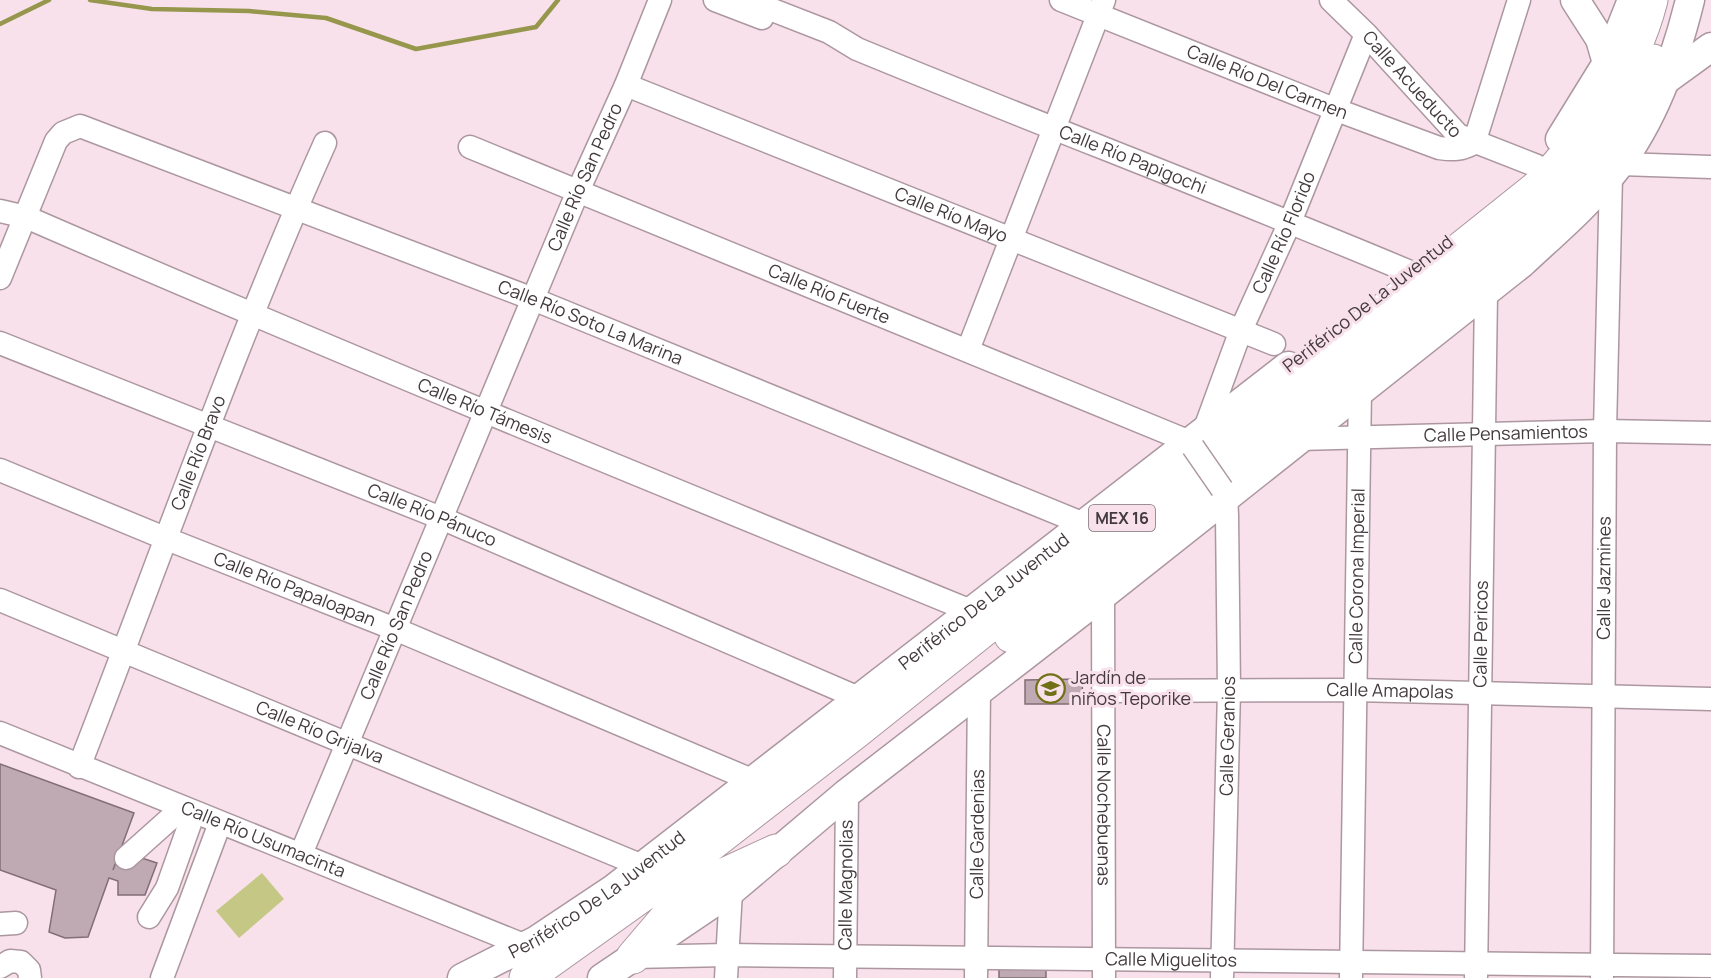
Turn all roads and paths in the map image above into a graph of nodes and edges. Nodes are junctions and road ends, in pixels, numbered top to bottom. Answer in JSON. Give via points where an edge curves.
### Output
{"nodes":[{"id":1,"x":660,"y":0,"type":"edge"},
{"id":2,"x":715,"y":0,"type":"edge"},
{"id":3,"x":747,"y":0,"type":"edge"},
{"id":4,"x":1061,"y":0,"type":"edge"},
{"id":5,"x":1330,"y":0,"type":"edge"},
{"id":6,"x":1518,"y":0,"type":"edge"},
{"id":7,"x":1575,"y":0,"type":"edge"},
{"id":8,"x":1632,"y":0,"type":"edge"},
{"id":9,"x":1651,"y":0,"type":"edge"},
{"id":10,"x":1685,"y":0,"type":"edge"},
{"id":11,"x":1101,"y":8,"type":"edge"},
{"id":12,"x":1366,"y":34,"type":"junction"},
{"id":13,"x":1711,"y":47,"type":"edge"},
{"id":14,"x":857,"y":49,"type":"junction"},
{"id":15,"x":1607,"y":63,"type":"junction"},
{"id":16,"x":1667,"y":79,"type":"junction"},
{"id":17,"x":626,"y":85,"type":"junction"},
{"id":18,"x":1334,"y":110,"type":"junction"},
{"id":19,"x":1053,"y":130,"type":"junction"},
{"id":20,"x":325,"y":143,"type":"dead end"},
{"id":21,"x":1474,"y":143,"type":"junction"},
{"id":22,"x":470,"y":147,"type":"dead end"},
{"id":23,"x":1537,"y":166,"type":"junction"},
{"id":24,"x":1711,"y":167,"type":"edge"},
{"id":25,"x":1615,"y":170,"type":"junction"},
{"id":26,"x":578,"y":191,"type":"junction"},
{"id":27,"x":296,"y":208,"type":"junction"},
{"id":28,"x":0,"y":212,"type":"edge"},
{"id":29,"x":26,"y":216,"type":"junction"},
{"id":30,"x":1290,"y":222,"type":"junction"},
{"id":31,"x":1011,"y":237,"type":"junction"},
{"id":32,"x":1410,"y":272,"type":"junction"},
{"id":33,"x":0,"y":278,"type":"edge"},
{"id":34,"x":1486,"y":292,"type":"junction"},
{"id":35,"x":533,"y":299,"type":"junction"},
{"id":36,"x":254,"y":316,"type":"junction"},
{"id":37,"x":1241,"y":330,"type":"junction"},
{"id":38,"x":0,"y":343,"type":"edge"},
{"id":39,"x":1274,"y":344,"type":"dead end"},
{"id":40,"x":968,"y":350,"type":"junction"},
{"id":41,"x":1360,"y":390,"type":"junction"},
{"id":42,"x":485,"y":413,"type":"junction"},
{"id":43,"x":210,"y":425,"type":"junction"},
{"id":44,"x":1605,"y":431,"type":"junction"},
{"id":45,"x":1711,"y":433,"type":"edge"},
{"id":46,"x":1483,"y":434,"type":"junction"},
{"id":47,"x":1358,"y":437,"type":"junction"},
{"id":48,"x":1299,"y":439,"type":"junction"},
{"id":49,"x":1196,"y":440,"type":"junction"},
{"id":50,"x":0,"y":470,"type":"edge"},
{"id":51,"x":1224,"y":492,"type":"junction"},
{"id":52,"x":441,"y":518,"type":"junction"},
{"id":53,"x":1084,"y":524,"type":"junction"},
{"id":54,"x":167,"y":539,"type":"junction"},
{"id":55,"x":1103,"y":595,"type":"junction"},
{"id":56,"x":0,"y":600,"type":"edge"},
{"id":57,"x":971,"y":611,"type":"junction"},
{"id":58,"x":395,"y":629,"type":"junction"},
{"id":59,"x":124,"y":650,"type":"junction"},
{"id":60,"x":979,"y":689,"type":"junction"},
{"id":61,"x":1229,"y":690,"type":"junction"},
{"id":62,"x":1356,"y":690,"type":"junction"},
{"id":63,"x":1105,"y":691,"type":"junction"},
{"id":64,"x":1478,"y":694,"type":"junction"},
{"id":65,"x":1603,"y":698,"type":"junction"},
{"id":66,"x":861,"y":699,"type":"junction"},
{"id":67,"x":1711,"y":699,"type":"edge"},
{"id":68,"x":0,"y":733,"type":"edge"},
{"id":69,"x":815,"y":734,"type":"joint"},
{"id":70,"x":346,"y":746,"type":"junction"},
{"id":71,"x":78,"y":767,"type":"junction"},
{"id":72,"x":847,"y":793,"type":"junction"},
{"id":73,"x":748,"y":805,"type":"junction"},
{"id":74,"x":188,"y":810,"type":"junction"},
{"id":75,"x":220,"y":823,"type":"junction"},
{"id":76,"x":776,"y":851,"type":"junction"},
{"id":77,"x":301,"y":854,"type":"junction"},
{"id":78,"x":126,"y":858,"type":"dead end"},
{"id":79,"x":640,"y":866,"type":"junction"},
{"id":80,"x":688,"y":889,"type":"junction"},
{"id":81,"x":612,"y":890,"type":"junction"},
{"id":82,"x":731,"y":891,"type":"junction"},
{"id":83,"x":148,"y":917,"type":"dead end"},
{"id":84,"x":526,"y":946,"type":"junction"},
{"id":85,"x":727,"y":955,"type":"junction"},
{"id":86,"x":1711,"y":966,"type":"edge"},
{"id":87,"x":0,"y":967,"type":"edge"},
{"id":88,"x":845,"y":967,"type":"edge"},
{"id":89,"x":976,"y":968,"type":"edge"},
{"id":90,"x":1105,"y":968,"type":"edge"},
{"id":91,"x":1222,"y":969,"type":"edge"},
{"id":92,"x":1351,"y":969,"type":"edge"},
{"id":93,"x":1477,"y":970,"type":"edge"},
{"id":94,"x":616,"y":971,"type":"edge"},
{"id":95,"x":1602,"y":971,"type":"edge"},
{"id":96,"x":30,"y":978,"type":"edge"},
{"id":97,"x":162,"y":978,"type":"edge"},
{"id":98,"x":462,"y":978,"type":"edge"},
{"id":99,"x":526,"y":978,"type":"edge"},
{"id":100,"x":564,"y":978,"type":"edge"},
{"id":101,"x":726,"y":978,"type":"edge"}],
"edges":[{"from":1,"to":17,"type":"street","name":"Calle Río San Pedro"},
{"from":2,"to":14,"type":"street","name":"Calle Río Papigochi","via":[[826,43]]},
{"from":3,"to":14,"type":"street","name":"Calle Río Papigochi","via":[[829,32]]},
{"from":4,"to":11,"type":"street","name":"Calle Río Del Carmen"},
{"from":5,"to":12,"type":"street","name":"Calle Acueducto"},
{"from":6,"to":21,"type":"street"},
{"from":7,"to":15,"type":"main road","via":[[1600,39]]},
{"from":8,"to":15,"type":"main road","name":"Periférico De La Juventud"},
{"from":9,"to":73,"type":"highway","name":"Periférico De La Juventud","number":"MEX 16","via":[[1624,74],[1565,158],[1539,186],[857,731]]},
{"from":10,"to":16,"type":"main road","via":[[1677,54]]},
{"from":10,"to":80,"type":"highway","number":"MEX 16","via":[[1646,80],[1591,167],[1523,235]]},
{"from":11,"to":18,"type":"street","name":"Calle Río Del Carmen"},
{"from":11,"to":19,"type":"street"},
{"from":12,"to":18,"type":"street","name":"Calle Río Florido"},
{"from":12,"to":21,"type":"street","name":"Calle Acueducto","via":[[1451,128]]},
{"from":13,"to":16,"type":"main road"},
{"from":14,"to":19,"type":"street","name":"Calle Río Papigochi"},
{"from":15,"to":23,"type":"main road","name":"Periférico De La Juventud","via":[[1578,114]]},
{"from":16,"to":25,"type":"main road"},
{"from":17,"to":26,"type":"street","name":"Calle Río San Pedro"},
{"from":17,"to":31,"type":"street","name":"Calle Río Mayo"},
{"from":18,"to":21,"type":"street","name":"Calle Río Del Carmen","via":[[1438,148],[1463,149]]},
{"from":18,"to":30,"type":"street","name":"Calle Río Florido"},
{"from":19,"to":30,"type":"street","name":"Calle Río Papigochi"},
{"from":19,"to":31,"type":"street"},
{"from":20,"to":27,"type":"street","name":"Calle Río Bravo"},
{"from":21,"to":23,"type":"street","name":"Calle Acueducto"},
{"from":22,"to":26,"type":"street","name":"Calle Río Fuerte"},
{"from":23,"to":32,"type":"main road","name":"Periférico De La Juventud"},
{"from":24,"to":25,"type":"street"},
{"from":25,"to":34,"type":"main road","via":[[1530,255]]},
{"from":25,"to":44,"type":"street","name":"Calle Jazmines"},
{"from":26,"to":35,"type":"street","name":"Calle Río San Pedro"},
{"from":26,"to":40,"type":"street","name":"Calle Río Fuerte"},
{"from":27,"to":29,"type":"street","name":"Calle Río Soto La Marina","via":[[80,126],[56,141]]},
{"from":27,"to":35,"type":"street","name":"Calle Río Soto La Marina"},
{"from":27,"to":36,"type":"street","name":"Calle Río Bravo"},
{"from":28,"to":29,"type":"street","name":"Calle Río Támesis"},
{"from":29,"to":33,"type":"street"},
{"from":29,"to":36,"type":"street","name":"Calle Río Támesis"},
{"from":30,"to":32,"type":"street","name":"Calle Río Papigochi"},
{"from":30,"to":37,"type":"street","name":"Calle Río Florido"},
{"from":31,"to":37,"type":"street","name":"Calle Río Mayo"},
{"from":31,"to":40,"type":"street"},
{"from":32,"to":49,"type":"main road","name":"Periférico De La Juventud"},
{"from":34,"to":41,"type":"main road"},
{"from":34,"to":46,"type":"street","name":"Calle Pericos"},
{"from":35,"to":42,"type":"street","name":"Calle Río San Pedro"},
{"from":35,"to":53,"type":"street","name":"Calle Río Soto La Marina"},
{"from":36,"to":42,"type":"street","name":"Calle Río Támesis"},
{"from":36,"to":43,"type":"street","name":"Calle Río Bravo"},
{"from":37,"to":39,"type":"street","name":"Calle Río Mayo"},
{"from":37,"to":49,"type":"street","name":"Calle Río Florido"},
{"from":38,"to":43,"type":"street","name":"Calle Río Pánuco"},
{"from":40,"to":49,"type":"street","name":"Calle Río Fuerte"},
{"from":41,"to":47,"type":"street","name":"Calle Corona Imperial"},
{"from":41,"to":48,"type":"main road"},
{"from":42,"to":52,"type":"street","name":"Calle Río San Pedro"},
{"from":42,"to":57,"type":"street","name":"Calle Río Támesis"},
{"from":43,"to":52,"type":"street","name":"Calle Río Pánuco"},
{"from":43,"to":54,"type":"street","name":"Calle Río Bravo"},
{"from":44,"to":45,"type":"street","name":"Calle Pensamientos"},
{"from":44,"to":46,"type":"street","name":"Calle Pensamientos"},
{"from":44,"to":65,"type":"street","name":"Calle Jazmines"},
{"from":46,"to":47,"type":"street","name":"Calle Pensamientos"},
{"from":46,"to":64,"type":"street","name":"Calle Pericos"},
{"from":47,"to":48,"type":"street","name":"Calle Pensamientos"},
{"from":47,"to":62,"type":"street","name":"Calle Corona Imperial"},
{"from":48,"to":51,"type":"main road"},
{"from":49,"to":51,"type":"street","bridge":true},
{"from":49,"to":53,"type":"main road","name":"Periférico De La Juventud"},
{"from":50,"to":54,"type":"street","name":"Calle Río Papaloapan"},
{"from":51,"to":55,"type":"main road"},
{"from":51,"to":61,"type":"street","name":"Calle Geranios"},
{"from":52,"to":58,"type":"street","name":"Calle Río San Pedro"},
{"from":52,"to":66,"type":"street","name":"Calle Río Pánuco"},
{"from":53,"to":57,"type":"main road","name":"Periférico De La Juventud"},
{"from":54,"to":58,"type":"street","name":"Calle Río Papaloapan"},
{"from":54,"to":59,"type":"street","name":"Calle Río Bravo"},
{"from":55,"to":60,"type":"main road"},
{"from":55,"to":63,"type":"street","name":"Calle Nochebuenas"},
{"from":56,"to":59,"type":"street","name":"Calle Río Grijalva"},
{"from":57,"to":66,"type":"main road","name":"Periférico De La Juventud"},
{"from":58,"to":70,"type":"street","name":"Calle Río San Pedro"},
{"from":58,"to":73,"type":"street","name":"Calle Río Papaloapan"},
{"from":59,"to":70,"type":"street","name":"Calle Río Grijalva"},
{"from":59,"to":71,"type":"street","name":"Calle Río Bravo"},
{"from":60,"to":72,"type":"main road"},
{"from":60,"to":89,"type":"street","name":"Calle Gardenias"},
{"from":61,"to":62,"type":"street","name":"Calle Amapolas"},
{"from":61,"to":63,"type":"street","name":"Calle Amapolas"},
{"from":61,"to":91,"type":"street","name":"Calle Geranios"},
{"from":62,"to":64,"type":"street","name":"Calle Amapolas"},
{"from":62,"to":92,"type":"street","name":"Calle Corona Imperial"},
{"from":63,"to":90,"type":"street","name":"Calle Nochebuenas"},
{"from":64,"to":65,"type":"street","name":"Calle Amapolas"},
{"from":64,"to":93,"type":"street","name":"Calle Pericos"},
{"from":65,"to":67,"type":"street","name":"Calle Amapolas"},
{"from":65,"to":95,"type":"street","name":"Calle Jazmines"},
{"from":66,"to":69,"type":"main road","name":"Periférico De La Juventud"},
{"from":68,"to":71,"type":"street","name":"Calle Río Usumacinta"},
{"from":69,"to":73,"type":"highway"},
{"from":70,"to":77,"type":"street","name":"Calle Río San Pedro"},
{"from":70,"to":79,"type":"street","name":"Calle Río Grijalva"},
{"from":71,"to":74,"type":"street","name":"Calle Río Usumacinta"},
{"from":72,"to":76,"type":"main road"},
{"from":72,"to":88,"type":"street","name":"Calle Magnolias"},
{"from":73,"to":79,"type":"main road","name":"Periférico De La Juventud"},
{"from":73,"to":81,"type":"highway"},
{"from":73,"to":99,"type":"highway","name":"Periférico De La Juventud","number":"MEX 16","via":[[683,866]]},
{"from":74,"to":75,"type":"street","name":"Calle Río Usumacinta"},
{"from":74,"to":78,"type":"street"},
{"from":74,"to":83,"type":"street","via":[[167,888]]},
{"from":75,"to":77,"type":"street","name":"Calle Río Usumacinta"},
{"from":75,"to":97,"type":"street"},
{"from":76,"to":80,"type":"highway"},
{"from":76,"to":82,"type":"main road"},
{"from":77,"to":84,"type":"street","name":"Calle Río Usumacinta"},
{"from":79,"to":81,"type":"main road","name":"Periférico De La Juventud"},
{"from":80,"to":94,"type":"highway"},
{"from":80,"to":100,"type":"highway","number":"MEX 16"},
{"from":81,"to":84,"type":"main road","name":"Periférico De La Juventud"},
{"from":82,"to":85,"type":"street"},
{"from":82,"to":94,"type":"main road"},
{"from":84,"to":98,"type":"main road","name":"Periférico De La Juventud"},
{"from":85,"to":88,"type":"street","name":"Calle Miguelitos"},
{"from":85,"to":94,"type":"street","name":"Calle Miguelitos"},
{"from":85,"to":101,"type":"street"},
{"from":86,"to":95,"type":"street","name":"Calle Miguelitos"},
{"from":87,"to":96,"type":"street","via":[[10,961],[21,962],[29,970]]},
{"from":88,"to":89,"type":"street","name":"Calle Miguelitos"},
{"from":89,"to":90,"type":"street","name":"Calle Miguelitos"},
{"from":90,"to":91,"type":"street","name":"Calle Miguelitos"},
{"from":91,"to":92,"type":"street","name":"Calle Miguelitos"},
{"from":92,"to":93,"type":"street","name":"Calle Miguelitos"},
{"from":93,"to":95,"type":"street","name":"Calle Miguelitos"}]}
